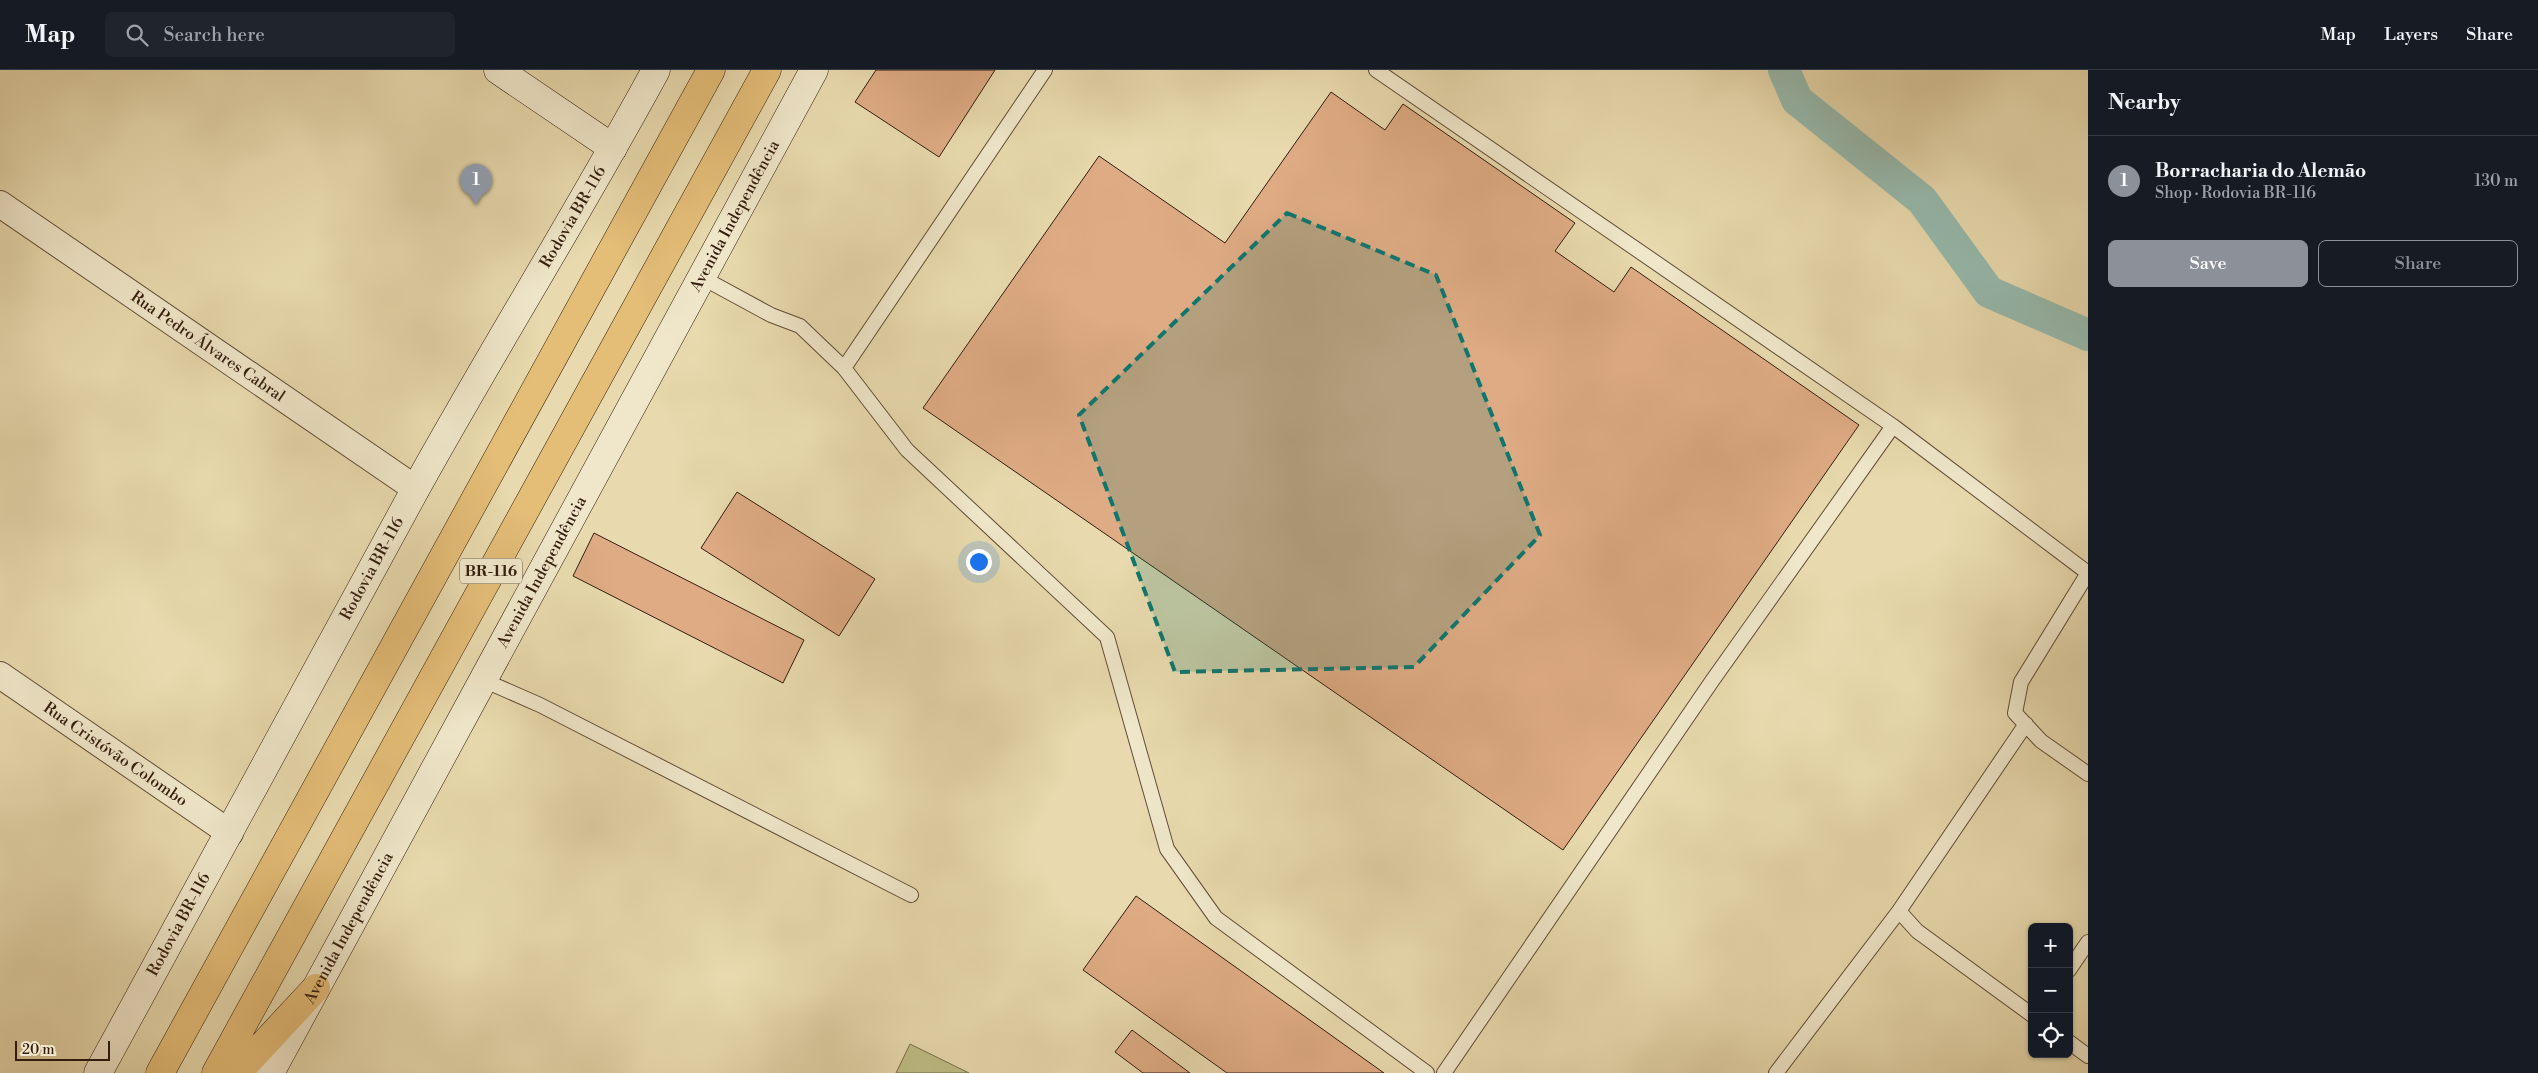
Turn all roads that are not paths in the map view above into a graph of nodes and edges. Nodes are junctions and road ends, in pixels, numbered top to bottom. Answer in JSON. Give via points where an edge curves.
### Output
{"nodes":[{"id":1,"x":498,"y":70,"type":"edge"},
{"id":2,"x":656,"y":70,"type":"edge"},
{"id":3,"x":710,"y":70,"type":"edge"},
{"id":4,"x":768,"y":70,"type":"edge"},
{"id":5,"x":814,"y":70,"type":"edge"},
{"id":6,"x":1045,"y":70,"type":"edge"},
{"id":7,"x":1376,"y":70,"type":"edge"},
{"id":8,"x":613,"y":148,"type":"junction"},
{"id":9,"x":0,"y":204,"type":"edge"},
{"id":10,"x":701,"y":277,"type":"junction"},
{"id":11,"x":844,"y":368,"type":"junction"},
{"id":12,"x":1893,"y":426,"type":"junction"},
{"id":13,"x":416,"y":488,"type":"junction"},
{"id":14,"x":2088,"y":573,"type":"edge"},
{"id":15,"x":0,"y":675,"type":"edge"},
{"id":16,"x":483,"y":680,"type":"junction"},
{"id":17,"x":2026,"y":724,"type":"junction"},
{"id":18,"x":2088,"y":774,"type":"edge"},
{"id":19,"x":230,"y":833,"type":"junction"},
{"id":20,"x":911,"y":895,"type":"dead end"},
{"id":21,"x":1899,"y":911,"type":"junction"},
{"id":22,"x":2088,"y":942,"type":"edge"},
{"id":23,"x":2070,"y":968,"type":"edge"},
{"id":24,"x":316,"y":988,"type":"junction"},
{"id":25,"x":2029,"y":1013,"type":"edge"},
{"id":26,"x":2073,"y":1045,"type":"edge"},
{"id":27,"x":2088,"y":1056,"type":"edge"},
{"id":28,"x":98,"y":1073,"type":"edge"},
{"id":29,"x":160,"y":1073,"type":"edge"},
{"id":30,"x":216,"y":1073,"type":"edge"},
{"id":31,"x":237,"y":1073,"type":"edge"},
{"id":32,"x":270,"y":1073,"type":"edge"},
{"id":33,"x":1427,"y":1073,"type":"edge"},
{"id":34,"x":1444,"y":1073,"type":"edge"},
{"id":35,"x":1776,"y":1073,"type":"edge"}],
"edges":[{"from":1,"to":8,"type":"main road"},
{"from":2,"to":8,"type":"main road","name":"Rodovia BR-116"},
{"from":3,"to":29,"type":"highway","number":"BR-116"},
{"from":4,"to":30,"type":"highway","number":"BR-116"},
{"from":5,"to":10,"type":"main road","name":"Avenida Independência"},
{"from":6,"to":11,"type":"lane"},
{"from":7,"to":12,"type":"lane"},
{"from":8,"to":13,"type":"main road","name":"Rodovia BR-116"},
{"from":9,"to":13,"type":"street","name":"Rua Pedro Álvares Cabral"},
{"from":10,"to":11,"type":"lane","via":[[771,315],[800,326]]},
{"from":10,"to":16,"type":"main road","name":"Avenida Independência"},
{"from":11,"to":33,"type":"lane","via":[[907,450],[1107,637],[1167,849],[1216,918]]},
{"from":12,"to":14,"type":"lane"},
{"from":12,"to":34,"type":"lane","via":[[1712,681]]},
{"from":13,"to":19,"type":"main road","name":"Rodovia BR-116"},
{"from":14,"to":17,"type":"lane","via":[[2021,682],[2015,713]]},
{"from":15,"to":19,"type":"street","name":"Rua Cristóvão Colombo"},
{"from":16,"to":20,"type":"lane","via":[[540,705]]},
{"from":16,"to":24,"type":"main road","name":"Avenida Independência"},
{"from":17,"to":18,"type":"lane","via":[[2041,741]]},
{"from":17,"to":21,"type":"lane"},
{"from":19,"to":28,"type":"main road","name":"Rodovia BR-116"},
{"from":21,"to":25,"type":"lane","via":[[1918,931]]},
{"from":21,"to":35,"type":"lane"},
{"from":22,"to":23,"type":"lane"},
{"from":24,"to":31,"type":"highway"},
{"from":24,"to":32,"type":"main road","name":"Avenida Independência"},
{"from":26,"to":27,"type":"lane"}]}
